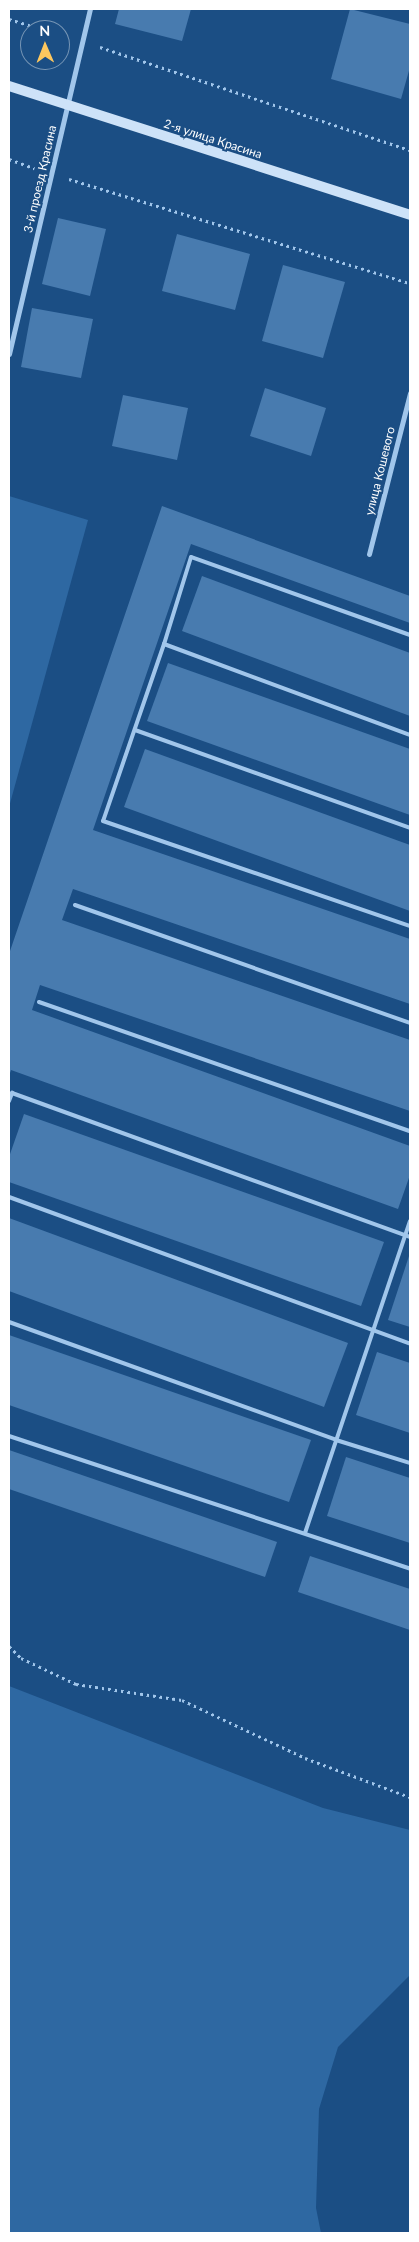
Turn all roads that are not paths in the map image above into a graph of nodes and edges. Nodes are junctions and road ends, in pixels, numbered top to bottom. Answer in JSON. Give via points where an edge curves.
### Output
{"nodes":[{"id":1,"x":90,"y":9,"type":"edge"},
{"id":2,"x":9,"y":86,"type":"edge"},
{"id":3,"x":68,"y":105,"type":"junction"},
{"id":4,"x":410,"y":216,"type":"edge"},
{"id":5,"x":9,"y":354,"type":"edge"},
{"id":6,"x":410,"y":393,"type":"edge"},
{"id":7,"x":369,"y":554,"type":"dead end"},
{"id":8,"x":410,"y":635,"type":"edge"},
{"id":9,"x":164,"y":644,"type":"junction"},
{"id":10,"x":135,"y":730,"type":"junction"},
{"id":11,"x":410,"y":735,"type":"edge"},
{"id":12,"x":410,"y":828,"type":"edge"},
{"id":13,"x":74,"y":905,"type":"dead end"},
{"id":14,"x":410,"y":926,"type":"edge"},
{"id":15,"x":39,"y":1002,"type":"dead end"},
{"id":16,"x":410,"y":1023,"type":"edge"},
{"id":17,"x":9,"y":1101,"type":"edge"},
{"id":18,"x":410,"y":1131,"type":"edge"},
{"id":19,"x":9,"y":1197,"type":"edge"},
{"id":20,"x":410,"y":1221,"type":"edge"},
{"id":21,"x":408,"y":1236,"type":"edge"},
{"id":22,"x":9,"y":1322,"type":"edge"},
{"id":23,"x":373,"y":1332,"type":"junction"},
{"id":24,"x":410,"y":1344,"type":"edge"},
{"id":25,"x":9,"y":1436,"type":"edge"},
{"id":26,"x":336,"y":1440,"type":"junction"},
{"id":27,"x":410,"y":1463,"type":"edge"},
{"id":28,"x":305,"y":1533,"type":"junction"},
{"id":29,"x":410,"y":1569,"type":"edge"}],
"edges":[{"from":1,"to":3,"type":"street","name":"3-й проезд Красина"},
{"from":2,"to":3,"type":"main road","name":"2-я улица Красина"},
{"from":3,"to":4,"type":"main road","name":"2-я улица Красина"},
{"from":3,"to":5,"type":"street","name":"3-й проезд Красина"},
{"from":6,"to":7,"type":"street","name":"улица Кошевого"},
{"from":8,"to":9,"type":"lane","via":[[191,557]]},
{"from":9,"to":10,"type":"lane"},
{"from":9,"to":11,"type":"lane"},
{"from":10,"to":12,"type":"lane"},
{"from":10,"to":14,"type":"lane","via":[[103,820]]},
{"from":13,"to":16,"type":"lane"},
{"from":15,"to":18,"type":"lane"},
{"from":17,"to":21,"type":"lane","via":[[12,1093]]},
{"from":19,"to":23,"type":"lane"},
{"from":20,"to":21,"type":"lane"},
{"from":21,"to":23,"type":"lane"},
{"from":22,"to":26,"type":"lane"},
{"from":23,"to":24,"type":"lane"},
{"from":23,"to":26,"type":"lane"},
{"from":25,"to":28,"type":"lane"},
{"from":26,"to":27,"type":"lane"},
{"from":26,"to":28,"type":"lane"},
{"from":28,"to":29,"type":"lane"}]}
